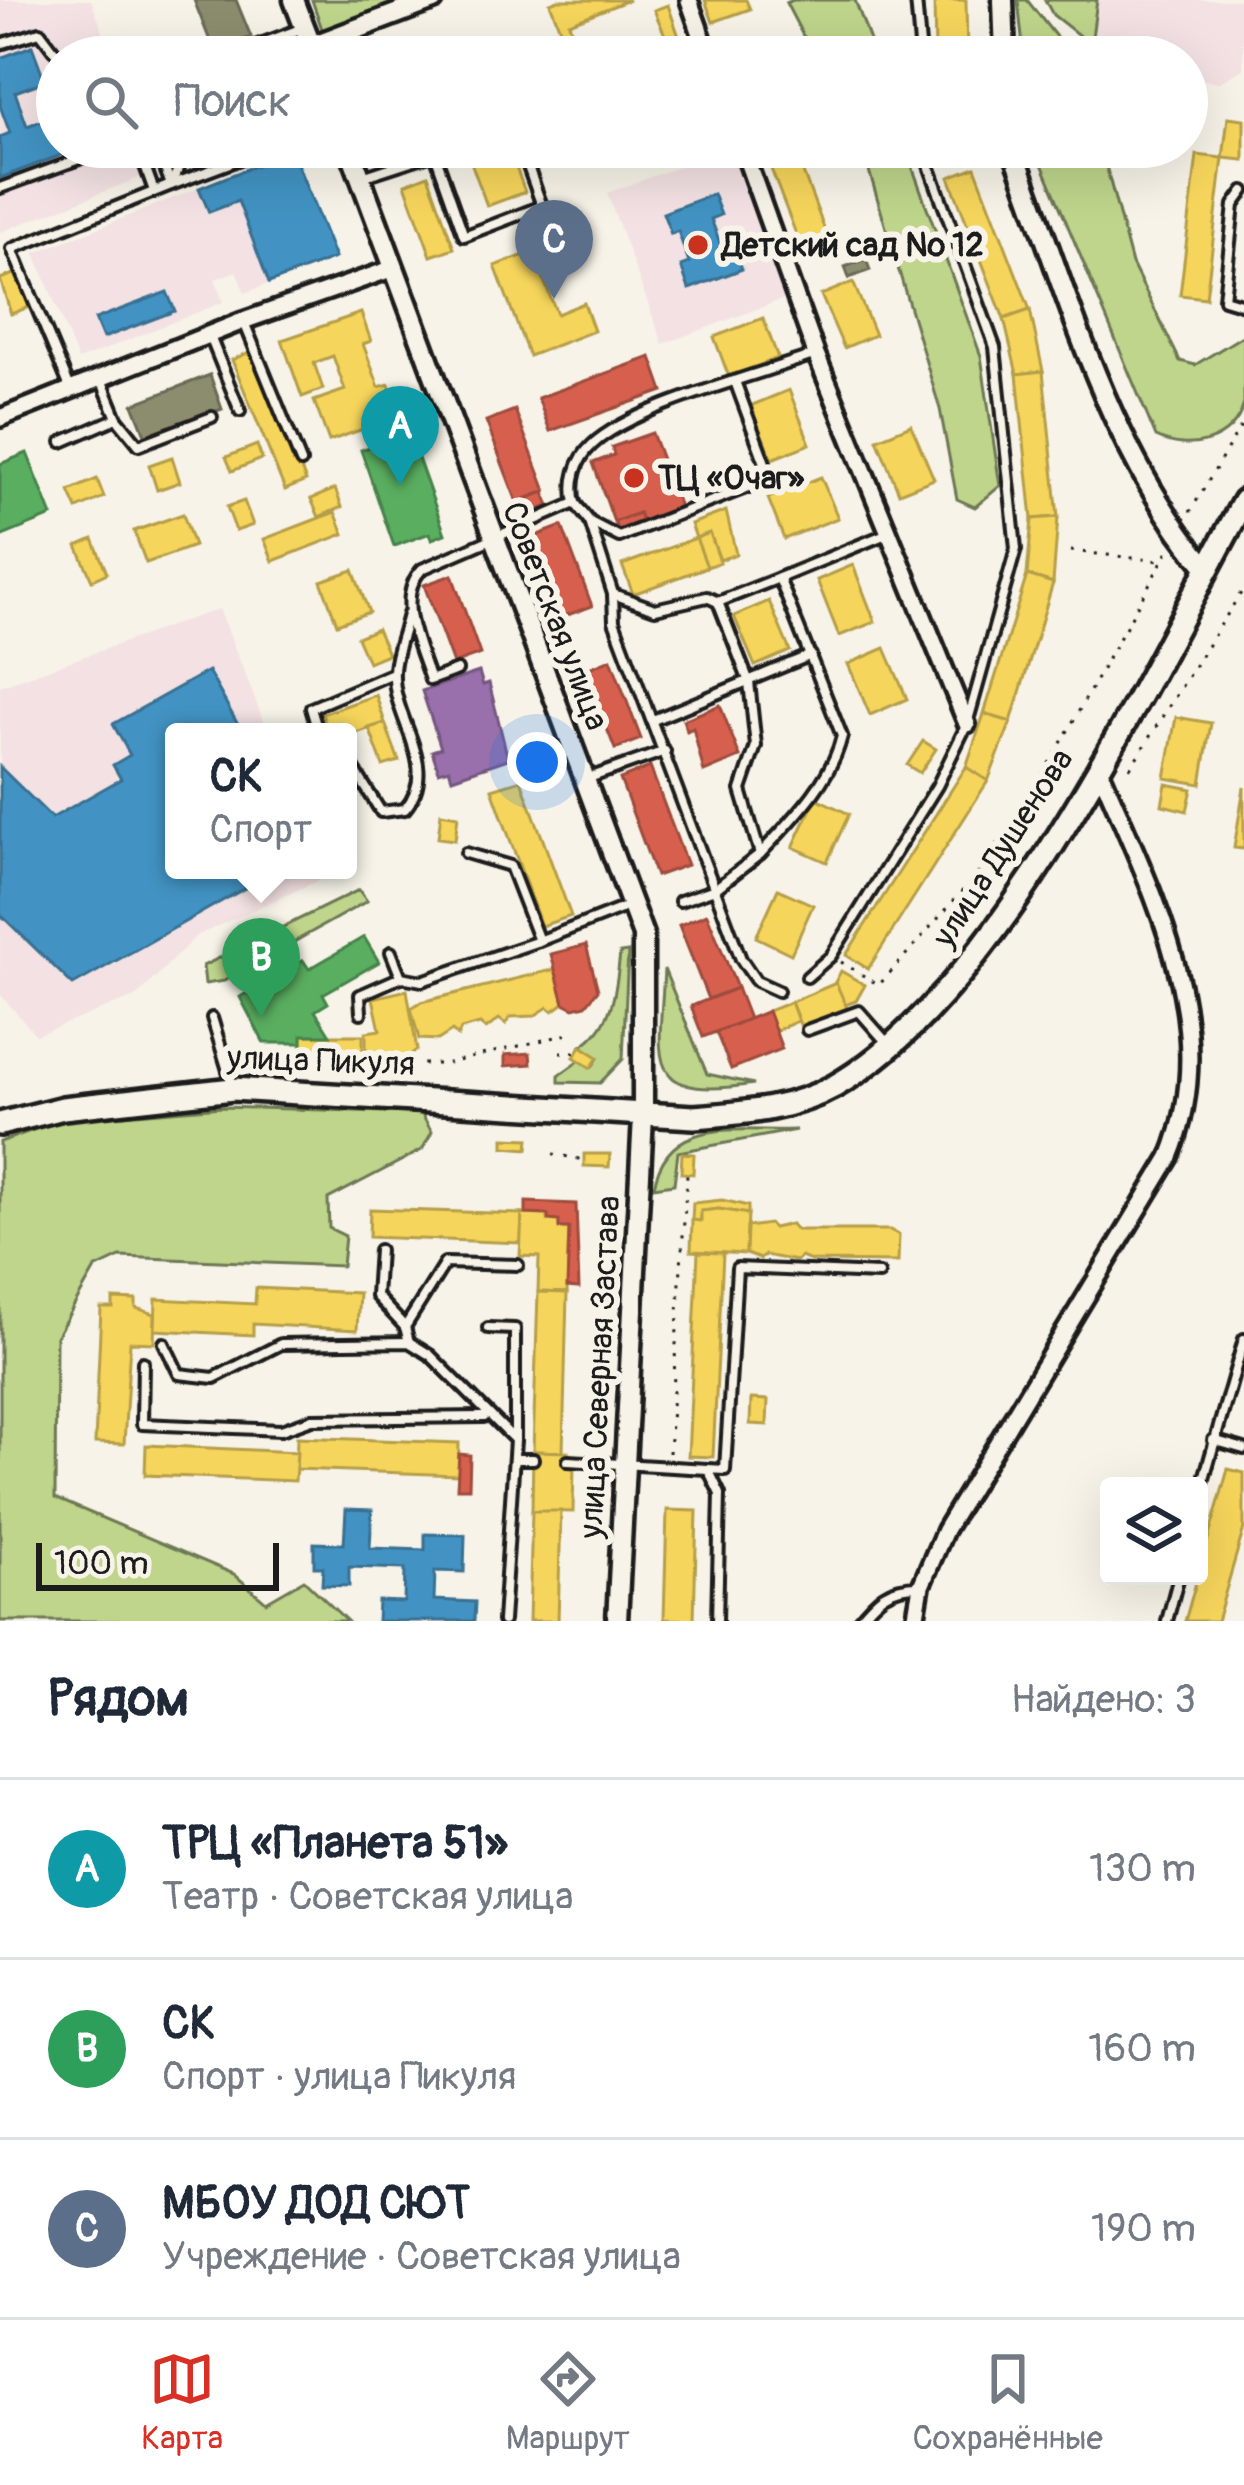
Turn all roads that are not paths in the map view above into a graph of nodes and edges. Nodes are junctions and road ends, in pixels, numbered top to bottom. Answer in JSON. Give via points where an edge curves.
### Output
{"nodes":[{"id":1,"x":294,"y":0,"type":"edge"},
{"id":2,"x":433,"y":0,"type":"edge"},
{"id":3,"x":689,"y":0,"type":"edge"},
{"id":4,"x":916,"y":0,"type":"edge"},
{"id":5,"x":1003,"y":0,"type":"edge"},
{"id":6,"x":43,"y":36,"type":"edge"},
{"id":7,"x":308,"y":36,"type":"edge"},
{"id":8,"x":331,"y":36,"type":"edge"},
{"id":9,"x":702,"y":36,"type":"edge"},
{"id":10,"x":919,"y":36,"type":"edge"},
{"id":11,"x":1004,"y":36,"type":"edge"},
{"id":12,"x":0,"y":44,"type":"edge"},
{"id":13,"x":49,"y":168,"type":"edge"},
{"id":14,"x":146,"y":168,"type":"edge"},
{"id":15,"x":165,"y":168,"type":"edge"},
{"id":16,"x":179,"y":168,"type":"edge"},
{"id":17,"x":216,"y":168,"type":"edge"},
{"id":18,"x":357,"y":168,"type":"edge"},
{"id":19,"x":392,"y":168,"type":"edge"},
{"id":20,"x":440,"y":168,"type":"edge"},
{"id":21,"x":528,"y":168,"type":"edge"},
{"id":22,"x":750,"y":168,"type":"edge"},
{"id":23,"x":930,"y":168,"type":"edge"},
{"id":24,"x":1020,"y":168,"type":"edge"},
{"id":25,"x":361,"y":178,"type":"junction"},
{"id":26,"x":171,"y":185,"type":"junction"},
{"id":27,"x":0,"y":188,"type":"edge"},
{"id":28,"x":154,"y":191,"type":"junction"},
{"id":29,"x":1244,"y":191,"type":"edge"},
{"id":30,"x":394,"y":268,"type":"junction"},
{"id":31,"x":1244,"y":305,"type":"edge"},
{"id":32,"x":243,"y":321,"type":"junction"},
{"id":33,"x":209,"y":334,"type":"junction"},
{"id":34,"x":816,"y":354,"type":"junction"},
{"id":35,"x":101,"y":378,"type":"junction"},
{"id":36,"x":736,"y":384,"type":"junction"},
{"id":37,"x":71,"y":390,"type":"junction"},
{"id":38,"x":240,"y":411,"type":"dead end"},
{"id":39,"x":212,"y":417,"type":"dead end"},
{"id":40,"x":0,"y":418,"type":"edge"},
{"id":41,"x":117,"y":418,"type":"junction"},
{"id":42,"x":62,"y":442,"type":"dead end"},
{"id":43,"x":301,"y":462,"type":"dead end"},
{"id":44,"x":1244,"y":501,"type":"edge"},
{"id":45,"x":574,"y":503,"type":"junction"},
{"id":46,"x":590,"y":522,"type":"junction"},
{"id":47,"x":886,"y":534,"type":"junction"},
{"id":48,"x":494,"y":537,"type":"junction"},
{"id":49,"x":1207,"y":568,"type":"junction"},
{"id":50,"x":779,"y":578,"type":"junction"},
{"id":51,"x":613,"y":594,"type":"junction"},
{"id":52,"x":718,"y":602,"type":"junction"},
{"id":53,"x":409,"y":612,"type":"junction"},
{"id":54,"x":811,"y":655,"type":"junction"},
{"id":55,"x":457,"y":670,"type":"dead end"},
{"id":56,"x":393,"y":674,"type":"junction"},
{"id":57,"x":748,"y":682,"type":"junction"},
{"id":58,"x":653,"y":720,"type":"junction"},
{"id":59,"x":315,"y":723,"type":"edge"},
{"id":60,"x":967,"y":724,"type":"junction"},
{"id":61,"x":665,"y":751,"type":"junction"},
{"id":62,"x":1098,"y":765,"type":"junction"},
{"id":63,"x":357,"y":773,"type":"edge"},
{"id":64,"x":585,"y":779,"type":"junction"},
{"id":65,"x":466,"y":853,"type":"dead end"},
{"id":66,"x":760,"y":854,"type":"junction"},
{"id":67,"x":715,"y":889,"type":"junction"},
{"id":68,"x":680,"y":901,"type":"dead end"},
{"id":69,"x":632,"y":905,"type":"junction"},
{"id":70,"x":539,"y":941,"type":"junction"},
{"id":71,"x":391,"y":952,"type":"dead end"},
{"id":72,"x":401,"y":976,"type":"junction"},
{"id":73,"x":807,"y":977,"type":"dead end"},
{"id":74,"x":778,"y":991,"type":"dead end"},
{"id":75,"x":361,"y":1013,"type":"dead end"},
{"id":76,"x":212,"y":1018,"type":"dead end"},
{"id":77,"x":807,"y":1030,"type":"dead end"},
{"id":78,"x":890,"y":1046,"type":"junction"},
{"id":79,"x":233,"y":1088,"type":"junction"},
{"id":80,"x":643,"y":1116,"type":"junction"},
{"id":81,"x":0,"y":1124,"type":"edge"},
{"id":82,"x":379,"y":1250,"type":"dead end"},
{"id":83,"x":518,"y":1265,"type":"dead end"},
{"id":84,"x":879,"y":1274,"type":"dead end"},
{"id":85,"x":405,"y":1327,"type":"junction"},
{"id":86,"x":488,"y":1328,"type":"dead end"},
{"id":87,"x":1244,"y":1339,"type":"edge"},
{"id":88,"x":410,"y":1342,"type":"junction"},
{"id":89,"x":164,"y":1343,"type":"dead end"},
{"id":90,"x":143,"y":1362,"type":"dead end"},
{"id":91,"x":486,"y":1417,"type":"junction"},
{"id":92,"x":515,"y":1440,"type":"junction"},
{"id":93,"x":1213,"y":1440,"type":"junction"},
{"id":94,"x":1244,"y":1450,"type":"edge"},
{"id":95,"x":515,"y":1459,"type":"junction"},
{"id":96,"x":533,"y":1460,"type":"dead end"},
{"id":97,"x":568,"y":1461,"type":"dead end"},
{"id":98,"x":626,"y":1465,"type":"junction"},
{"id":99,"x":708,"y":1469,"type":"junction"},
{"id":100,"x":1204,"y":1477,"type":"edge"},
{"id":101,"x":1177,"y":1585,"type":"edge"},
{"id":102,"x":921,"y":1586,"type":"junction"},
{"id":103,"x":503,"y":1621,"type":"edge"},
{"id":104,"x":617,"y":1621,"type":"edge"},
{"id":105,"x":716,"y":1621,"type":"edge"},
{"id":106,"x":858,"y":1621,"type":"edge"},
{"id":107,"x":915,"y":1621,"type":"edge"},
{"id":108,"x":1167,"y":1621,"type":"edge"}],
"edges":[{"from":1,"to":7,"type":"street"},
{"from":2,"to":8,"type":"street"},
{"from":3,"to":9,"type":"street"},
{"from":4,"to":10,"type":"lane"},
{"from":5,"to":11,"type":"street"},
{"from":6,"to":12,"type":"lane"},
{"from":13,"to":27,"type":"lane"},
{"from":14,"to":28,"type":"lane"},
{"from":15,"to":26,"type":"lane"},
{"from":16,"to":26,"type":"lane"},
{"from":17,"to":26,"type":"lane"},
{"from":18,"to":25,"type":"street","name":"Советская улица"},
{"from":19,"to":25,"type":"lane"},
{"from":20,"to":21,"type":"lane","via":[[464,236],[542,206]]},
{"from":22,"to":34,"type":"street"},
{"from":23,"to":60,"type":"lane","via":[[995,347],[1016,548]]},
{"from":24,"to":49,"type":"street","via":[[1115,414],[1177,534]]},
{"from":25,"to":30,"type":"street","name":"Советская улица"},
{"from":26,"to":28,"type":"lane"},
{"from":28,"to":37,"type":"lane","via":[[12,249]]},
{"from":29,"to":31,"type":"lane","via":[[1234,205],[1224,299]]},
{"from":30,"to":32,"type":"street"},
{"from":30,"to":48,"type":"street","name":"Советская улица"},
{"from":32,"to":33,"type":"street"},
{"from":32,"to":43,"type":"lane"},
{"from":33,"to":35,"type":"street"},
{"from":33,"to":38,"type":"lane"},
{"from":34,"to":36,"type":"lane"},
{"from":34,"to":47,"type":"street"},
{"from":35,"to":37,"type":"street"},
{"from":35,"to":41,"type":"lane"},
{"from":36,"to":45,"type":"lane","via":[[624,424],[591,446],[574,474]]},
{"from":36,"to":46,"type":"lane","via":[[769,474],[764,481],[619,537]]},
{"from":37,"to":40,"type":"street"},
{"from":39,"to":41,"type":"lane","via":[[140,446]]},
{"from":41,"to":42,"type":"lane"},
{"from":44,"to":49,"type":"main road","name":"улица Душенова"},
{"from":45,"to":46,"type":"lane"},
{"from":45,"to":48,"type":"lane"},
{"from":46,"to":51,"type":"lane"},
{"from":47,"to":50,"type":"lane"},
{"from":47,"to":60,"type":"street"},
{"from":48,"to":53,"type":"lane","via":[[422,569],[413,578]]},
{"from":48,"to":64,"type":"street","name":"Советская улица"},
{"from":49,"to":62,"type":"main road","name":"улица Душенова"},
{"from":50,"to":52,"type":"lane"},
{"from":50,"to":54,"type":"lane"},
{"from":51,"to":52,"type":"lane","via":[[656,609],[707,597]]},
{"from":51,"to":58,"type":"lane","via":[[614,621]]},
{"from":52,"to":57,"type":"lane"},
{"from":53,"to":55,"type":"lane","via":[[430,680]]},
{"from":53,"to":56,"type":"lane"},
{"from":54,"to":57,"type":"lane"},
{"from":54,"to":66,"type":"lane","via":[[842,736],[837,757]]},
{"from":56,"to":59,"type":"lane","via":[[311,708]]},
{"from":56,"to":63,"type":"lane","via":[[420,769],[415,797],[405,809],[381,812]]},
{"from":57,"to":58,"type":"lane"},
{"from":57,"to":66,"type":"lane","via":[[756,746],[741,790]]},
{"from":58,"to":61,"type":"lane"},
{"from":60,"to":73,"type":"lane","via":[[830,956]]},
{"from":61,"to":64,"type":"lane"},
{"from":61,"to":67,"type":"lane"},
{"from":62,"to":78,"type":"main road","name":"улица Душенова","via":[[995,929]]},
{"from":62,"to":102,"type":"street","via":[[1168,934],[1189,1016],[1185,1122],[945,1530]]},
{"from":64,"to":69,"type":"street","name":"Советская улица"},
{"from":65,"to":70,"type":"lane","via":[[510,866]]},
{"from":66,"to":67,"type":"lane"},
{"from":67,"to":68,"type":"lane"},
{"from":67,"to":74,"type":"lane","via":[[741,959],[756,980]]},
{"from":69,"to":70,"type":"lane"},
{"from":69,"to":80,"type":"street","name":"Советская улица","via":[[643,935]]},
{"from":70,"to":72,"type":"lane","via":[[422,980]]},
{"from":71,"to":72,"type":"lane"},
{"from":72,"to":75,"type":"lane","via":[[360,995]]},
{"from":76,"to":79,"type":"lane"},
{"from":77,"to":78,"type":"lane","via":[[859,1011]]},
{"from":78,"to":80,"type":"main road","name":"улица Душенова","via":[[803,1101]]},
{"from":79,"to":80,"type":"main road","name":"улица Пикуля"},
{"from":79,"to":81,"type":"main road","name":"улица Пикуля","via":[[63,1108]]},
{"from":80,"to":98,"type":"street","name":"улица Северная Застава"},
{"from":82,"to":85,"type":"lane","via":[[376,1296]]},
{"from":83,"to":85,"type":"lane","via":[[445,1263]]},
{"from":84,"to":99,"type":"lane","via":[[737,1268],[725,1470]]},
{"from":85,"to":88,"type":"lane"},
{"from":86,"to":92,"type":"lane","via":[[515,1329]]},
{"from":87,"to":93,"type":"lane"},
{"from":88,"to":89,"type":"lane","via":[[281,1344],[214,1378],[179,1374]]},
{"from":88,"to":91,"type":"lane"},
{"from":90,"to":91,"type":"lane","via":[[142,1424],[280,1430],[312,1419]]},
{"from":91,"to":92,"type":"lane"},
{"from":92,"to":95,"type":"lane"},
{"from":93,"to":94,"type":"lane"},
{"from":93,"to":100,"type":"lane"},
{"from":95,"to":96,"type":"lane"},
{"from":95,"to":103,"type":"lane"},
{"from":97,"to":98,"type":"lane"},
{"from":98,"to":99,"type":"lane"},
{"from":98,"to":104,"type":"street","name":"улица Северная Застава"},
{"from":99,"to":105,"type":"lane","via":[[720,1494]]},
{"from":101,"to":108,"type":"lane"},
{"from":102,"to":106,"type":"lane","via":[[880,1594]]},
{"from":102,"to":107,"type":"street"}]}
